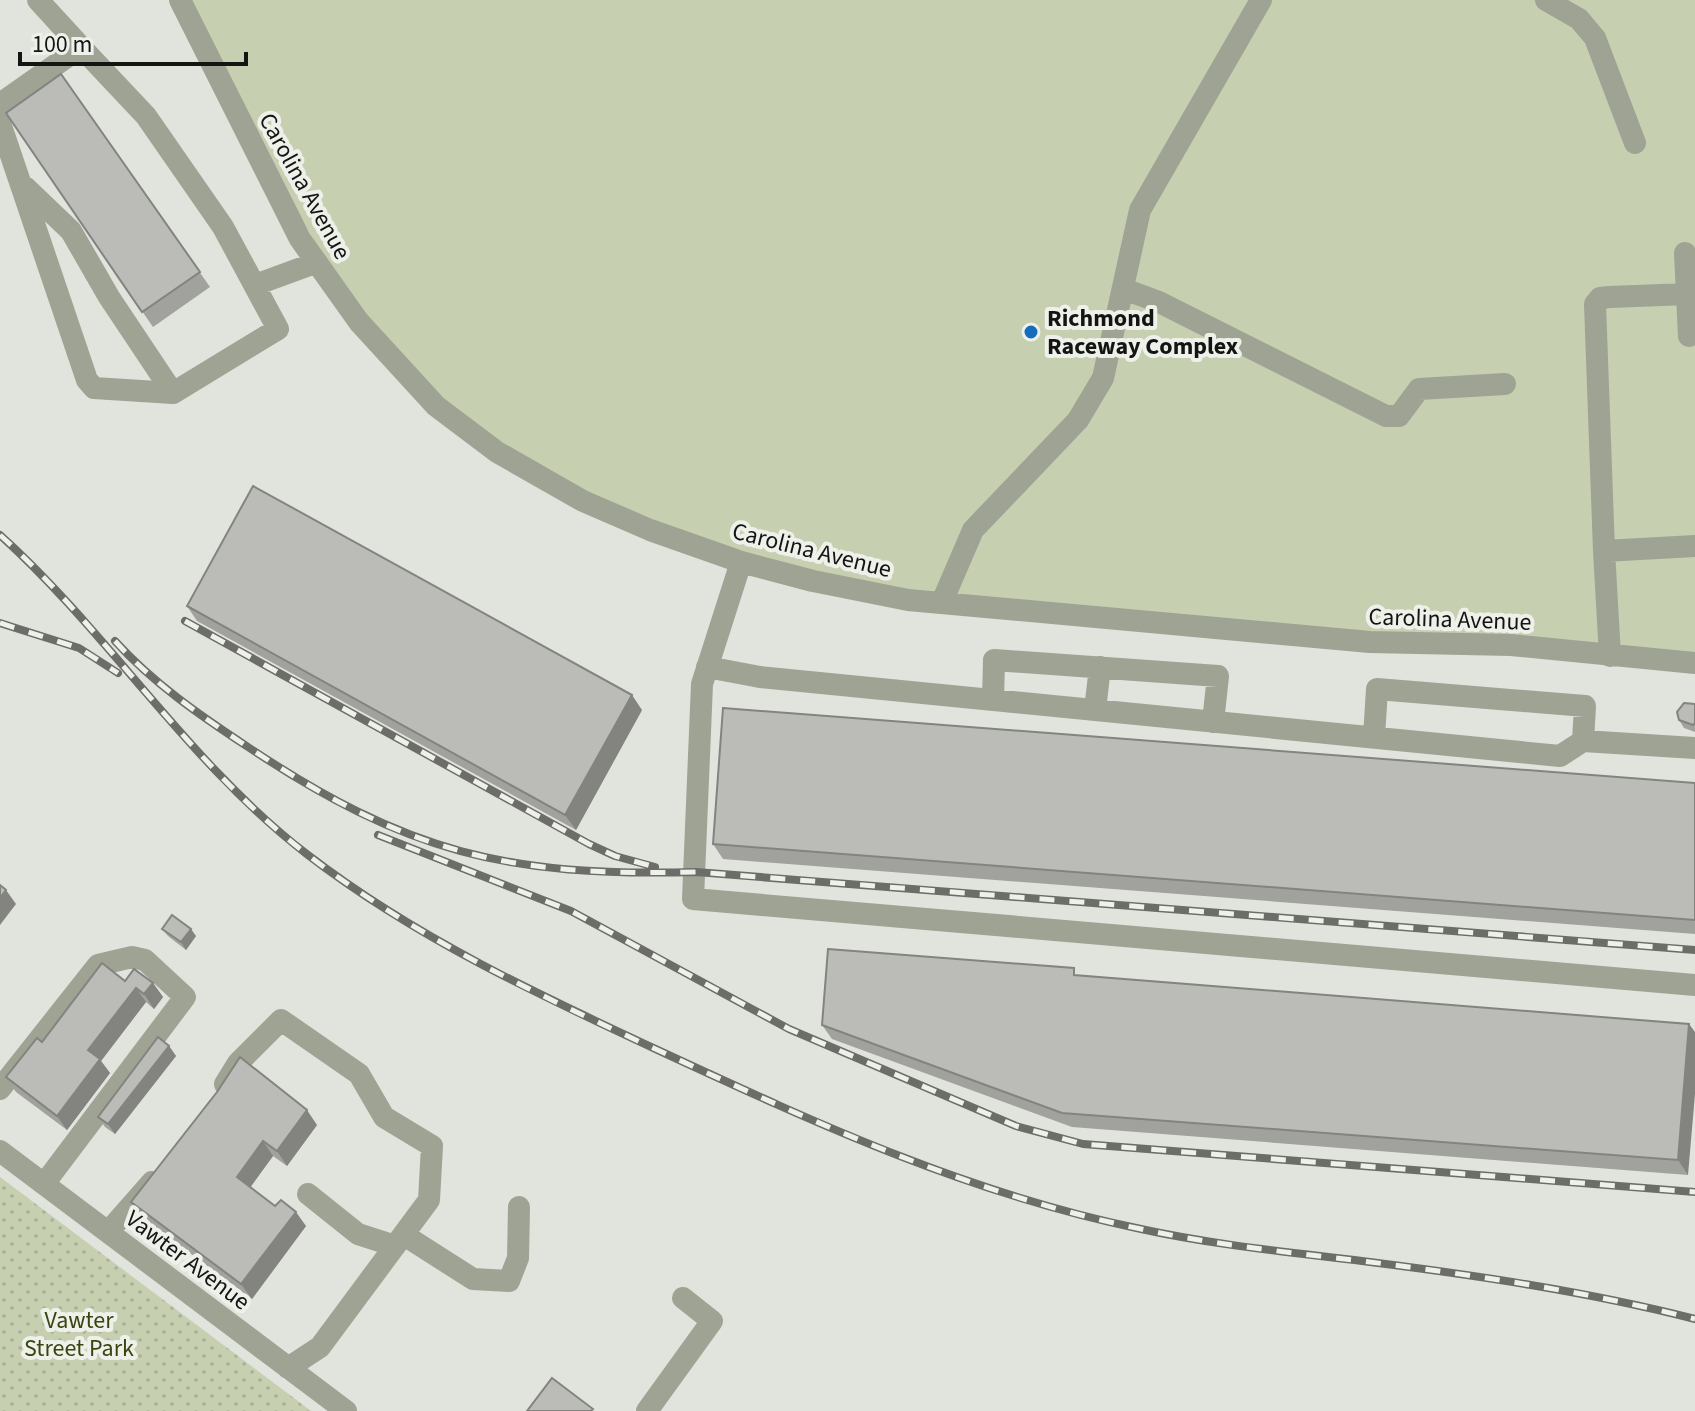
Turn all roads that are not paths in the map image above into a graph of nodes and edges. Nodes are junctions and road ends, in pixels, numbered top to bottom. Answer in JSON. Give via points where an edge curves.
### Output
{"nodes":[{"id":1,"x":38,"y":0,"type":"edge"},
{"id":2,"x":180,"y":0,"type":"edge"},
{"id":3,"x":1261,"y":0,"type":"edge"},
{"id":4,"x":1546,"y":0,"type":"edge"},
{"id":5,"x":81,"y":47,"type":"junction"},
{"id":6,"x":0,"y":104,"type":"edge"},
{"id":7,"x":0,"y":123,"type":"edge"},
{"id":8,"x":1635,"y":143,"type":"dead end"},
{"id":9,"x":24,"y":186,"type":"junction"},
{"id":10,"x":1685,"y":253,"type":"dead end"},
{"id":11,"x":315,"y":263,"type":"junction"},
{"id":12,"x":255,"y":285,"type":"junction"},
{"id":13,"x":1124,"y":289,"type":"junction"},
{"id":14,"x":1687,"y":294,"type":"junction"},
{"id":15,"x":1689,"y":336,"type":"dead end"},
{"id":16,"x":1505,"y":384,"type":"dead end"},
{"id":17,"x":173,"y":393,"type":"junction"},
{"id":18,"x":1695,"y":546,"type":"edge"},
{"id":19,"x":1604,"y":551,"type":"junction"},
{"id":20,"x":741,"y":562,"type":"junction"},
{"id":21,"x":942,"y":602,"type":"junction"},
{"id":22,"x":1610,"y":656,"type":"junction"},
{"id":23,"x":1695,"y":663,"type":"edge"},
{"id":24,"x":707,"y":667,"type":"junction"},
{"id":25,"x":1100,"y":667,"type":"junction"},
{"id":26,"x":993,"y":700,"type":"junction"},
{"id":27,"x":1095,"y":710,"type":"junction"},
{"id":28,"x":1213,"y":722,"type":"junction"},
{"id":29,"x":1374,"y":737,"type":"junction"},
{"id":30,"x":1583,"y":741,"type":"junction"},
{"id":31,"x":1695,"y":748,"type":"edge"},
{"id":32,"x":1695,"y":985,"type":"edge"},
{"id":33,"x":0,"y":1089,"type":"edge"},
{"id":34,"x":216,"y":1098,"type":"edge"},
{"id":35,"x":0,"y":1151,"type":"edge"},
{"id":36,"x":170,"y":1159,"type":"edge"},
{"id":37,"x":44,"y":1184,"type":"junction"},
{"id":38,"x":308,"y":1194,"type":"dead end"},
{"id":39,"x":519,"y":1207,"type":"dead end"},
{"id":40,"x":108,"y":1232,"type":"junction"},
{"id":41,"x":399,"y":1241,"type":"junction"},
{"id":42,"x":683,"y":1298,"type":"dead end"},
{"id":43,"x":288,"y":1368,"type":"junction"},
{"id":44,"x":346,"y":1411,"type":"edge"},
{"id":45,"x":647,"y":1411,"type":"edge"}],
"edges":[{"from":1,"to":5,"type":"street"},
{"from":2,"to":11,"type":"street","name":"Carolina Avenue"},
{"from":3,"to":13,"type":"street","via":[[1140,210]]},
{"from":4,"to":8,"type":"street","via":[[1579,19],[1595,38]]},
{"from":5,"to":6,"type":"street"},
{"from":5,"to":12,"type":"street","via":[[136,102],[223,227]]},
{"from":7,"to":9,"type":"street"},
{"from":9,"to":17,"type":"street","via":[[71,231]]},
{"from":9,"to":17,"type":"street","via":[[87,380],[94,388]]},
{"from":10,"to":14,"type":"street"},
{"from":11,"to":12,"type":"street"},
{"from":11,"to":20,"type":"street","name":"Carolina Avenue","via":[[375,342],[429,400],[467,430],[583,501]]},
{"from":12,"to":17,"type":"street","via":[[278,329]]},
{"from":13,"to":16,"type":"street","via":[[1386,416],[1399,416],[1419,389]]},
{"from":13,"to":21,"type":"street","via":[[1103,378],[1078,420],[973,530]]},
{"from":14,"to":15,"type":"street"},
{"from":14,"to":19,"type":"street","via":[[1600,298],[1595,304]]},
{"from":18,"to":19,"type":"street"},
{"from":19,"to":22,"type":"street"},
{"from":20,"to":21,"type":"street","name":"Carolina Avenue","via":[[880,595]]},
{"from":20,"to":24,"type":"street"},
{"from":21,"to":22,"type":"street","name":"Carolina Avenue","via":[[1326,639],[1511,645]]},
{"from":22,"to":23,"type":"street","name":"Carolina Avenue"},
{"from":24,"to":26,"type":"street"},
{"from":24,"to":32,"type":"street","via":[[693,899]]},
{"from":25,"to":26,"type":"street","via":[[994,660]]},
{"from":25,"to":27,"type":"street"},
{"from":25,"to":28,"type":"street","via":[[1218,676]]},
{"from":26,"to":27,"type":"street"},
{"from":27,"to":28,"type":"street"},
{"from":28,"to":29,"type":"street"},
{"from":29,"to":30,"type":"street","via":[[1560,756]]},
{"from":29,"to":30,"type":"street","via":[[1377,689],[1585,706]]},
{"from":30,"to":31,"type":"street"},
{"from":33,"to":37,"type":"street","via":[[98,965],[132,957],[145,960],[185,997]]},
{"from":34,"to":41,"type":"street","via":[[238,1063],[281,1020],[359,1074],[384,1117],[432,1146],[429,1200]]},
{"from":35,"to":37,"type":"street","name":"Vawter Avenue"},
{"from":36,"to":40,"type":"street"},
{"from":37,"to":40,"type":"street","name":"Vawter Avenue"},
{"from":38,"to":41,"type":"street","via":[[358,1234]]},
{"from":39,"to":41,"type":"street","via":[[518,1258],[509,1281],[473,1279]]},
{"from":40,"to":43,"type":"street","name":"Vawter Avenue"},
{"from":41,"to":43,"type":"street","via":[[320,1347]]},
{"from":42,"to":45,"type":"street","via":[[712,1321]]},
{"from":43,"to":44,"type":"street","name":"Vawter Avenue"}]}
